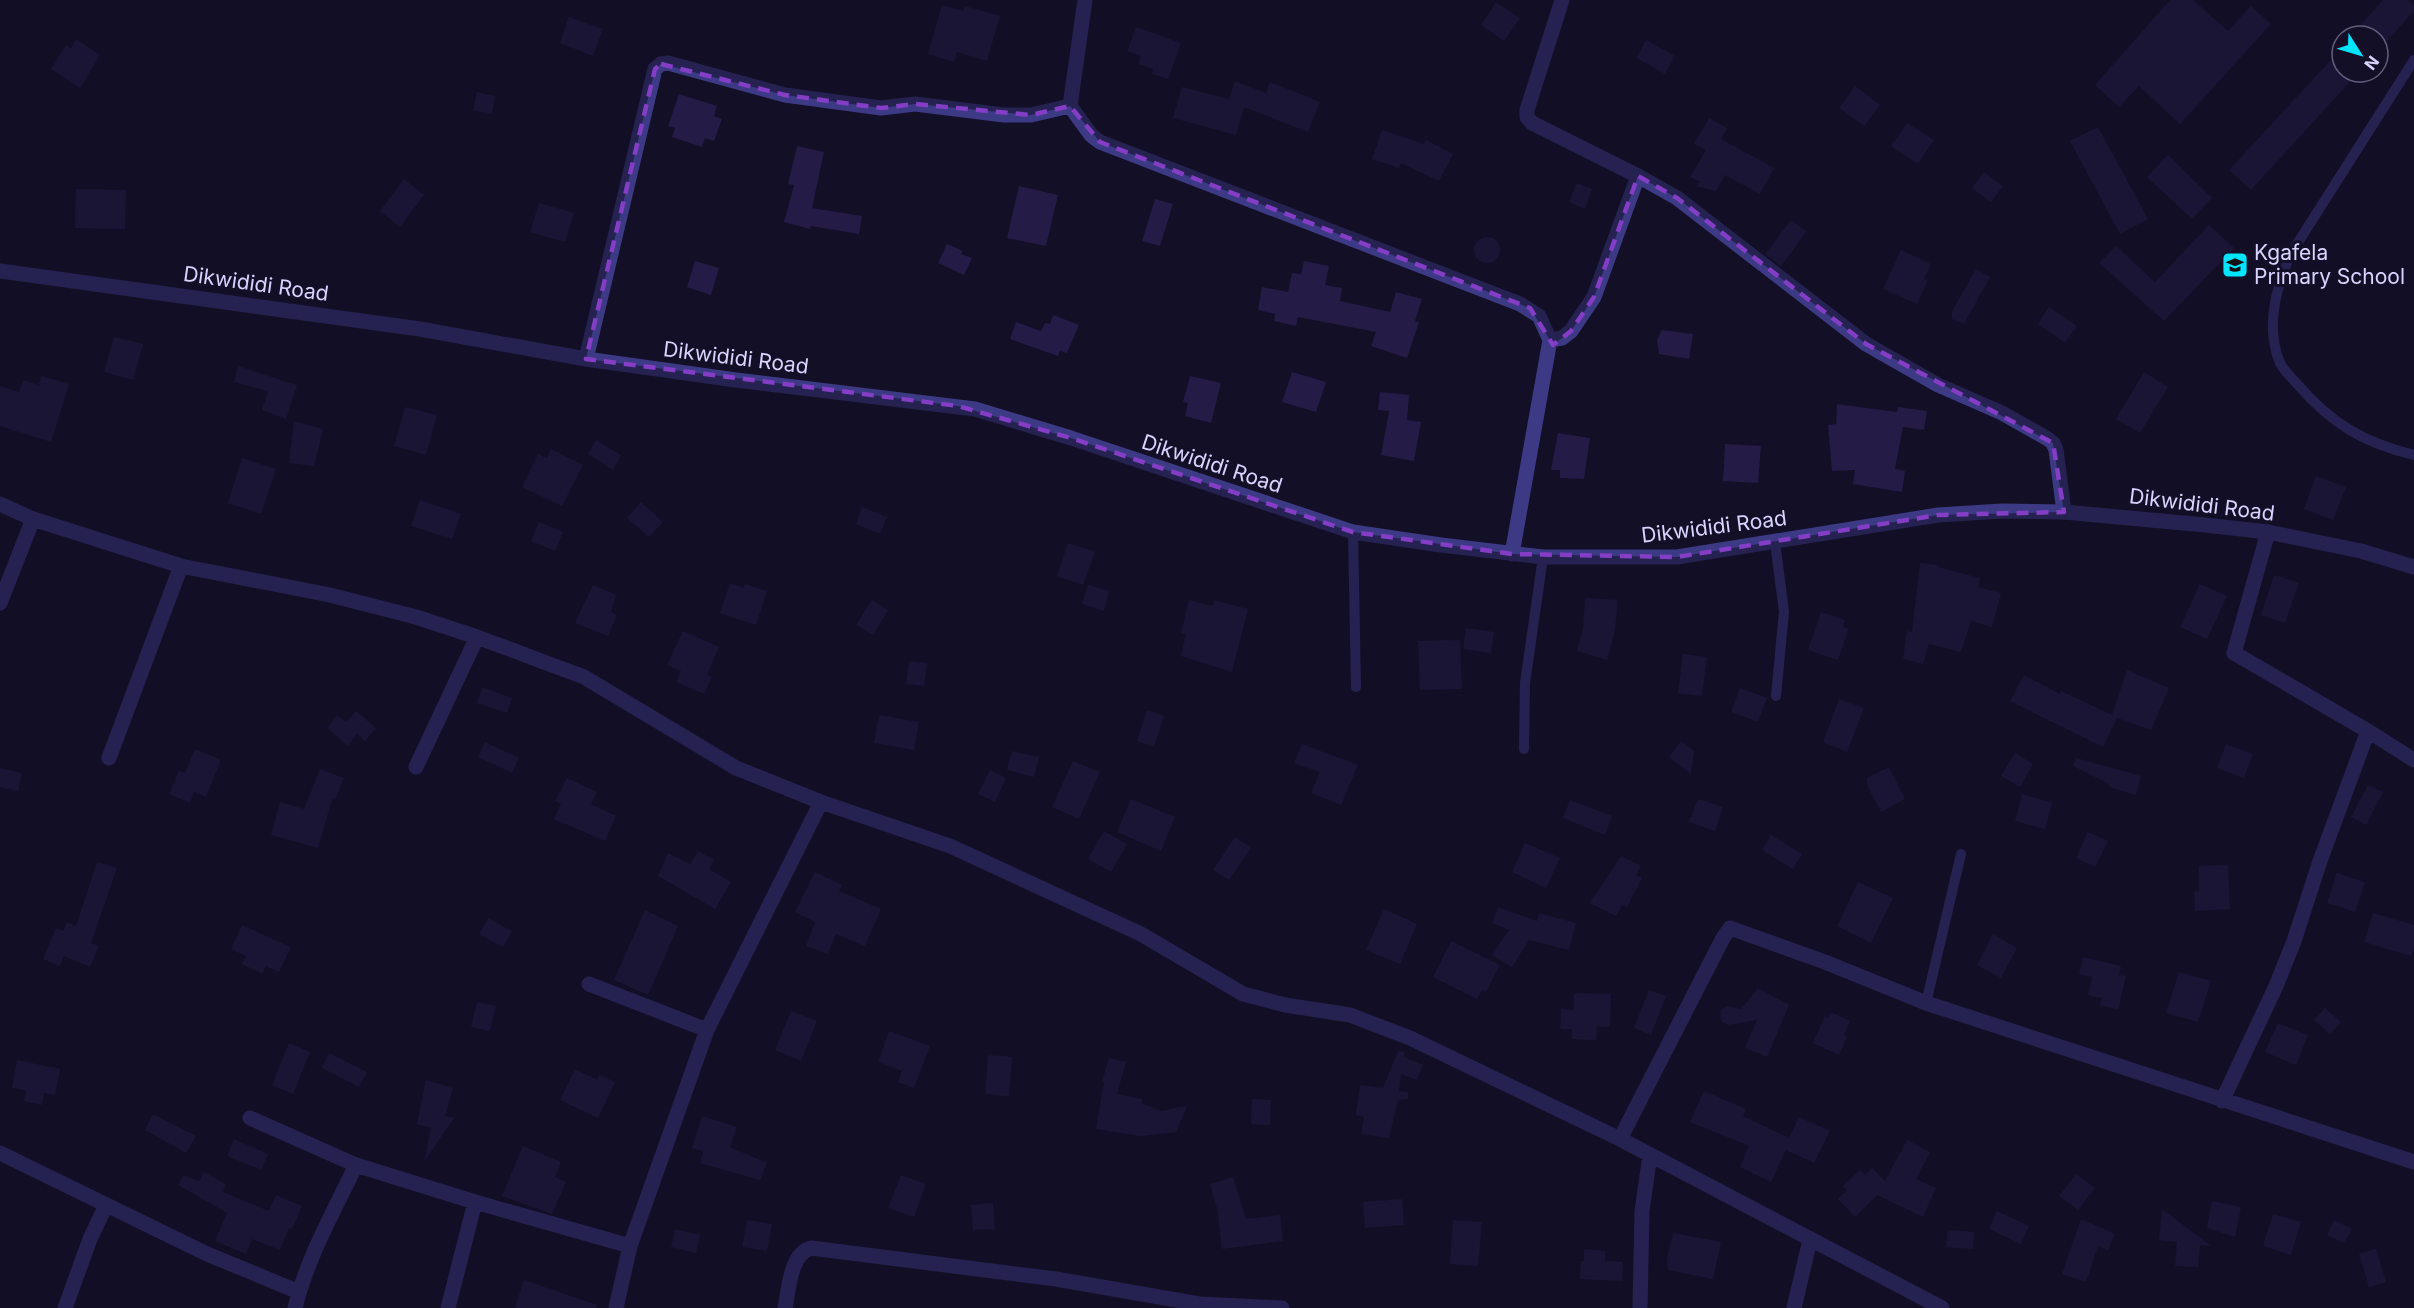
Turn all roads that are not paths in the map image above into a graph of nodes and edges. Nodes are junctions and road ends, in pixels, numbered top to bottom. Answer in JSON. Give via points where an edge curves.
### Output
{"nodes":[{"id":1,"x":1084,"y":0,"type":"edge"},
{"id":2,"x":1562,"y":0,"type":"edge"},
{"id":3,"x":2414,"y":60,"type":"edge"},
{"id":4,"x":1070,"y":106,"type":"junction"},
{"id":5,"x":1638,"y":176,"type":"junction"},
{"id":6,"x":0,"y":272,"type":"edge"},
{"id":7,"x":1551,"y":340,"type":"junction"},
{"id":8,"x":586,"y":359,"type":"junction"},
{"id":9,"x":2414,"y":455,"type":"edge"},
{"id":10,"x":0,"y":504,"type":"edge"},
{"id":11,"x":2064,"y":512,"type":"junction"},
{"id":12,"x":33,"y":519,"type":"junction"},
{"id":13,"x":1353,"y":532,"type":"junction"},
{"id":14,"x":2268,"y":532,"type":"junction"},
{"id":15,"x":1775,"y":542,"type":"junction"},
{"id":16,"x":1512,"y":554,"type":"junction"},
{"id":17,"x":1543,"y":557,"type":"junction"},
{"id":18,"x":181,"y":566,"type":"junction"},
{"id":19,"x":2414,"y":567,"type":"edge"},
{"id":20,"x":0,"y":603,"type":"edge"},
{"id":21,"x":477,"y":637,"type":"junction"},
{"id":22,"x":1356,"y":687,"type":"dead end"},
{"id":23,"x":1776,"y":696,"type":"dead end"},
{"id":24,"x":2368,"y":730,"type":"junction"},
{"id":25,"x":1524,"y":749,"type":"dead end"},
{"id":26,"x":109,"y":758,"type":"dead end"},
{"id":27,"x":2414,"y":760,"type":"edge"},
{"id":28,"x":416,"y":767,"type":"dead end"},
{"id":29,"x":821,"y":802,"type":"junction"},
{"id":30,"x":1961,"y":854,"type":"dead end"},
{"id":31,"x":589,"y":984,"type":"dead end"},
{"id":32,"x":1926,"y":1003,"type":"junction"},
{"id":33,"x":707,"y":1030,"type":"junction"},
{"id":34,"x":2222,"y":1101,"type":"junction"},
{"id":35,"x":250,"y":1118,"type":"dead end"},
{"id":36,"x":1620,"y":1139,"type":"junction"},
{"id":37,"x":0,"y":1153,"type":"edge"},
{"id":38,"x":1650,"y":1155,"type":"junction"},
{"id":39,"x":2414,"y":1162,"type":"edge"},
{"id":40,"x":356,"y":1165,"type":"junction"},
{"id":41,"x":475,"y":1202,"type":"junction"},
{"id":42,"x":106,"y":1205,"type":"junction"},
{"id":43,"x":1810,"y":1240,"type":"junction"},
{"id":44,"x":630,"y":1246,"type":"junction"},
{"id":45,"x":299,"y":1292,"type":"junction"},
{"id":46,"x":1199,"y":1306,"type":"edge"},
{"id":47,"x":65,"y":1308,"type":"edge"},
{"id":48,"x":295,"y":1308,"type":"edge"},
{"id":49,"x":448,"y":1308,"type":"edge"},
{"id":50,"x":616,"y":1308,"type":"edge"},
{"id":51,"x":785,"y":1308,"type":"edge"},
{"id":52,"x":1282,"y":1308,"type":"edge"},
{"id":53,"x":1640,"y":1308,"type":"edge"},
{"id":54,"x":1794,"y":1308,"type":"edge"},
{"id":55,"x":1942,"y":1308,"type":"edge"}],
"edges":[{"from":1,"to":4,"type":"street"},
{"from":2,"to":5,"type":"street","via":[[1527,117]]},
{"from":3,"to":9,"type":"lane","via":[[2290,255],[2278,283],[2273,316],[2281,365],[2317,407],[2353,434],[2384,448]]},
{"from":4,"to":7,"type":"street","via":[[1100,142],[1530,308],[1539,316]]},
{"from":4,"to":8,"type":"street","via":[[1031,116],[915,104],[881,108],[785,95],[661,64],[655,69]]},
{"from":5,"to":7,"type":"street","via":[[1594,297],[1571,331]]},
{"from":5,"to":11,"type":"street","via":[[1677,198],[1866,344],[2053,443]]},
{"from":6,"to":8,"type":"street","name":"Dikwididi Road","via":[[420,329]]},
{"from":7,"to":16,"type":"street"},
{"from":8,"to":13,"type":"street","name":"Dikwididi Road","via":[[975,409]]},
{"from":10,"to":12,"type":"street"},
{"from":11,"to":14,"type":"street","name":"Dikwididi Road"},
{"from":11,"to":15,"type":"street","name":"Dikwididi Road","via":[[1938,515]]},
{"from":12,"to":18,"type":"street"},
{"from":12,"to":20,"type":"street"},
{"from":13,"to":16,"type":"street","name":"Dikwididi Road"},
{"from":13,"to":22,"type":"lane"},
{"from":14,"to":19,"type":"street","name":"Dikwididi Road","via":[[2361,551]]},
{"from":14,"to":24,"type":"street","via":[[2234,653]]},
{"from":15,"to":17,"type":"street","name":"Dikwididi Road","via":[[1677,557]]},
{"from":15,"to":23,"type":"lane","via":[[1784,612]]},
{"from":16,"to":17,"type":"street","name":"Dikwididi Road"},
{"from":17,"to":25,"type":"lane","via":[[1525,683]]},
{"from":18,"to":21,"type":"street","via":[[330,595]]},
{"from":18,"to":26,"type":"street"},
{"from":21,"to":28,"type":"street"},
{"from":21,"to":29,"type":"street","via":[[584,677],[735,768]]},
{"from":24,"to":27,"type":"street"},
{"from":24,"to":34,"type":"street","via":[[2294,941]]},
{"from":29,"to":33,"type":"street"},
{"from":29,"to":36,"type":"street","via":[[950,846],[1141,934],[1243,994],[1350,1015],[1410,1038]]},
{"from":30,"to":32,"type":"lane"},
{"from":31,"to":33,"type":"street"},
{"from":32,"to":34,"type":"street"},
{"from":32,"to":36,"type":"street","via":[[1730,928]]},
{"from":33,"to":44,"type":"street"},
{"from":34,"to":39,"type":"street"},
{"from":35,"to":40,"type":"street"},
{"from":36,"to":38,"type":"street"},
{"from":37,"to":42,"type":"street"},
{"from":38,"to":43,"type":"street"},
{"from":38,"to":53,"type":"street","via":[[1642,1211]]},
{"from":40,"to":41,"type":"street"},
{"from":40,"to":45,"type":"street"},
{"from":41,"to":44,"type":"street"},
{"from":41,"to":49,"type":"street"},
{"from":42,"to":45,"type":"street","via":[[207,1254]]},
{"from":42,"to":47,"type":"street"},
{"from":43,"to":54,"type":"street"},
{"from":43,"to":55,"type":"street"},
{"from":44,"to":50,"type":"street"},
{"from":45,"to":48,"type":"street"},
{"from":46,"to":51,"type":"street","via":[[1056,1279],[811,1248],[796,1258]]},
{"from":46,"to":52,"type":"street"}]}
